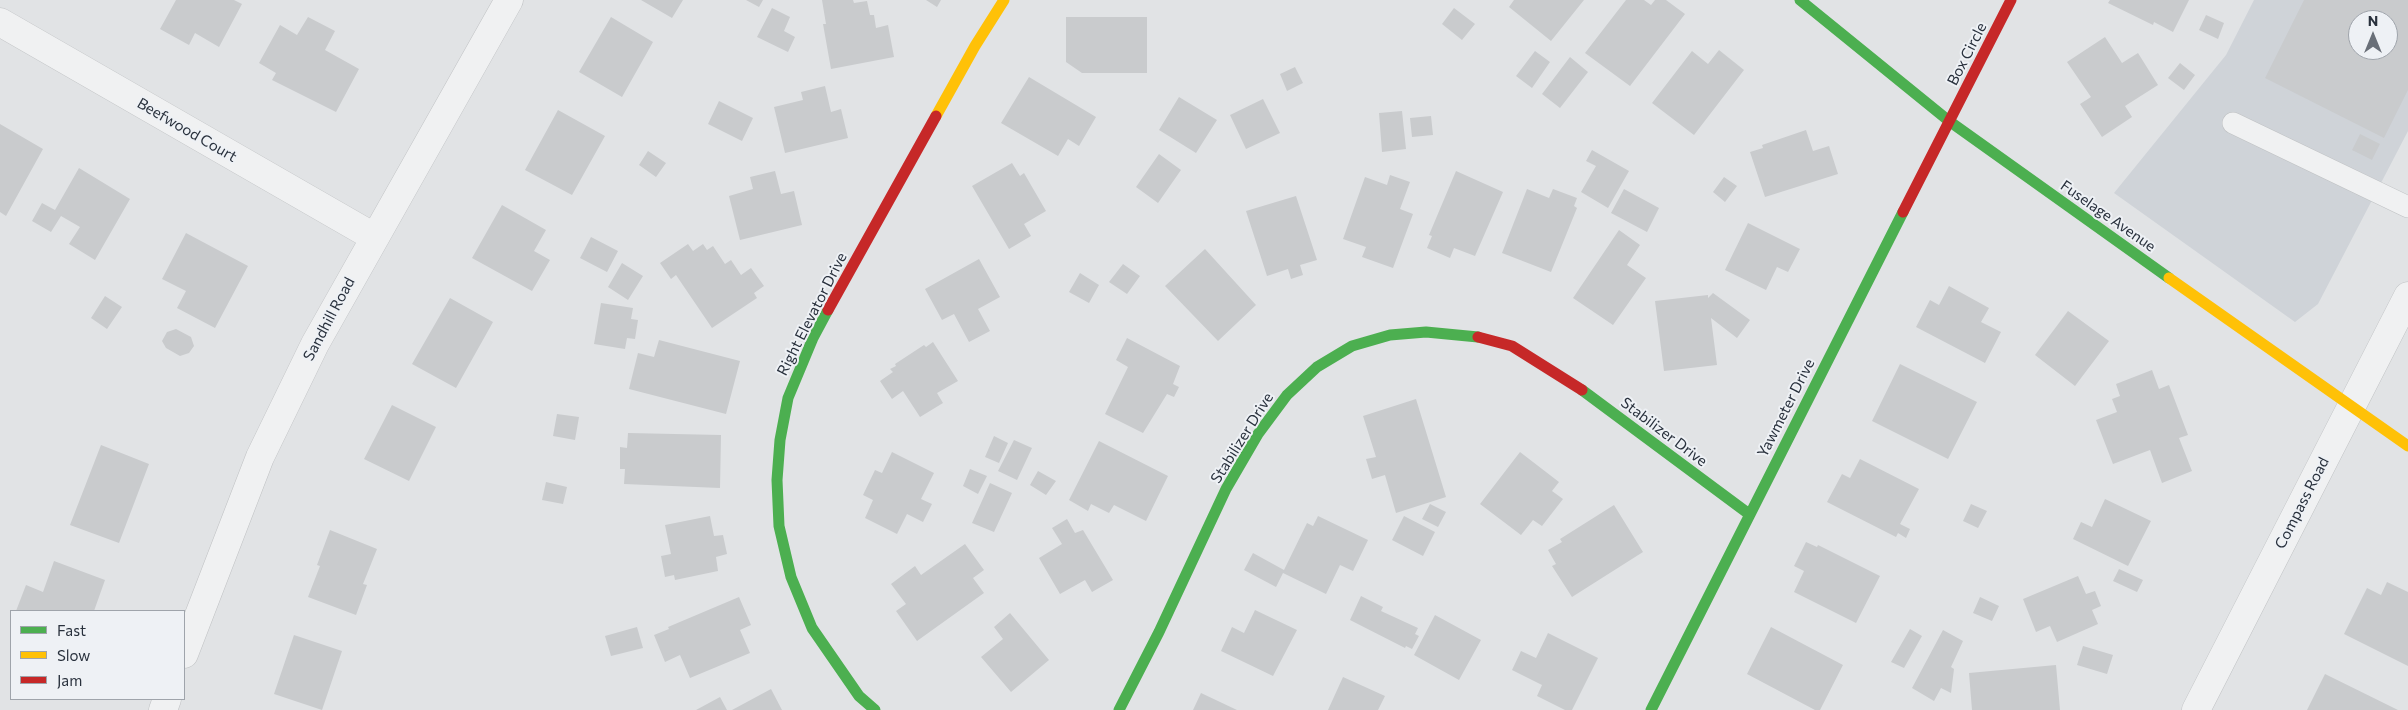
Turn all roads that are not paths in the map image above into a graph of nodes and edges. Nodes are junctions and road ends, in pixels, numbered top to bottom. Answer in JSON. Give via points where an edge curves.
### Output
{"nodes":[{"id":1,"x":509,"y":0,"type":"edge"},
{"id":2,"x":1004,"y":0,"type":"edge"},
{"id":3,"x":1800,"y":0,"type":"edge"},
{"id":4,"x":2011,"y":0,"type":"edge"},
{"id":5,"x":0,"y":22,"type":"edge"},
{"id":6,"x":1949,"y":121,"type":"junction"},
{"id":7,"x":2233,"y":123,"type":"dead end"},
{"id":8,"x":2408,"y":207,"type":"edge"},
{"id":9,"x":374,"y":237,"type":"junction"},
{"id":10,"x":2408,"y":296,"type":"edge"},
{"id":11,"x":2351,"y":408,"type":"junction"},
{"id":12,"x":2408,"y":446,"type":"edge"},
{"id":13,"x":1749,"y":514,"type":"junction"},
{"id":14,"x":185,"y":651,"type":"edge"},
{"id":15,"x":876,"y":710,"type":"edge"},
{"id":16,"x":1119,"y":710,"type":"edge"},
{"id":17,"x":1651,"y":710,"type":"edge"},
{"id":18,"x":2196,"y":710,"type":"edge"}],
"edges":[{"from":1,"to":9,"type":"street","name":"Sandhill Road"},
{"from":2,"to":15,"type":"street","name":"Right Elevator Drive","via":[[975,46],[822,321],[788,398],[780,440],[777,480],[779,526],[791,577],[812,628],[834,664],[859,696]]},
{"from":3,"to":6,"type":"street","name":"Fuselage Avenue"},
{"from":4,"to":6,"type":"street","name":"Box Circle"},
{"from":5,"to":9,"type":"street","name":"Beefwood Court"},
{"from":6,"to":11,"type":"street","name":"Fuselage Avenue"},
{"from":6,"to":13,"type":"street","name":"Yawmeter Drive"},
{"from":7,"to":8,"type":"lane"},
{"from":9,"to":14,"type":"street","name":"Sandhill Road","via":[[315,344],[260,457]]},
{"from":10,"to":11,"type":"street","name":"Compass Road"},
{"from":11,"to":12,"type":"street","name":"Fuselage Avenue"},
{"from":11,"to":18,"type":"street","name":"Compass Road"},
{"from":13,"to":16,"type":"street","name":"Stabilizer Drive","via":[[1598,400],[1512,346],[1486,338],[1426,332],[1390,335],[1352,346],[1317,367],[1287,395],[1258,434],[1226,489]]},
{"from":13,"to":17,"type":"street","name":"Yawmeter Drive"}]}
